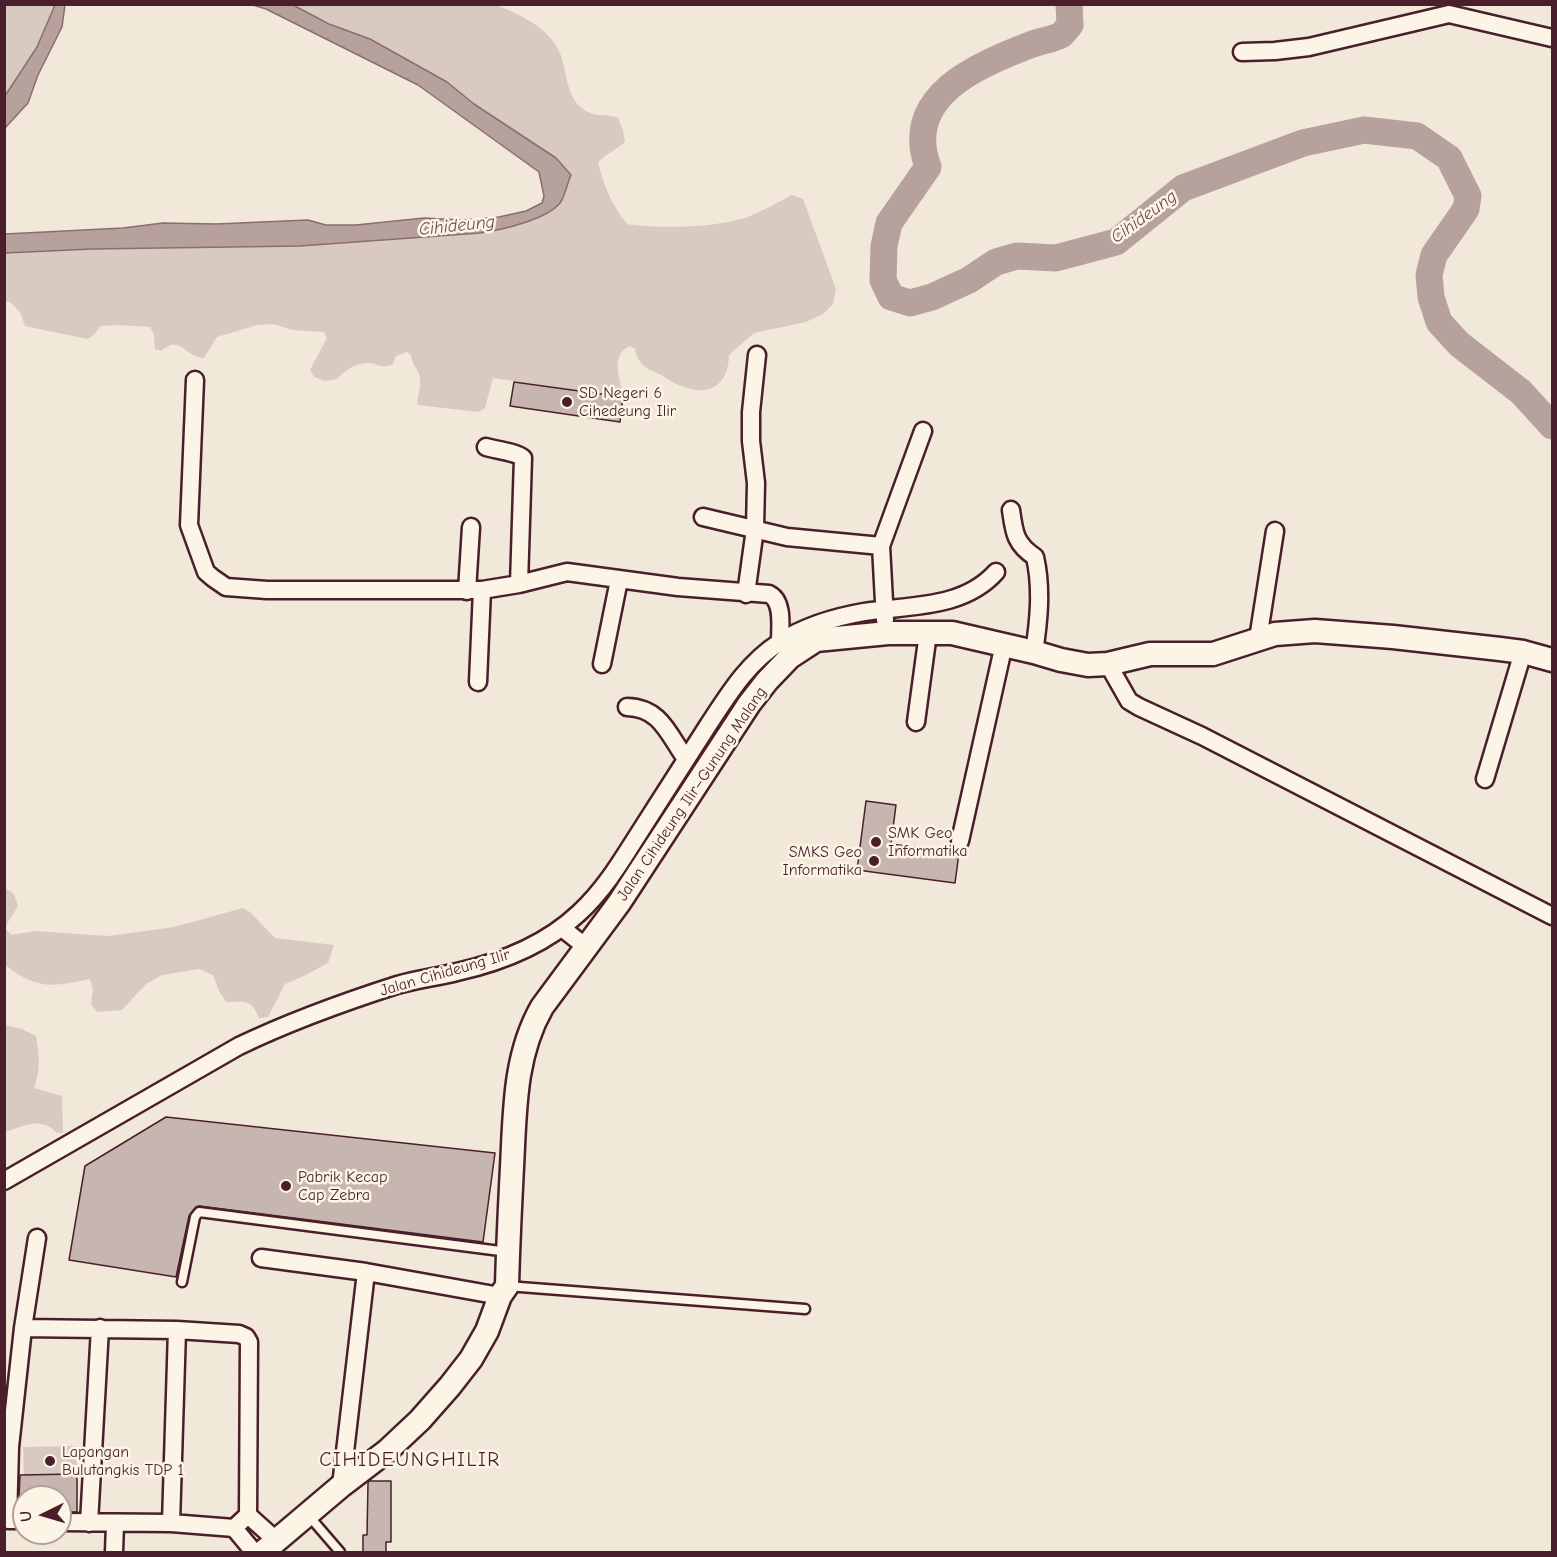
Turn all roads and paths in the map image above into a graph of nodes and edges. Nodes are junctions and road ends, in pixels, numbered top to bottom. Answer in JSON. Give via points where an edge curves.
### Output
{"nodes":[{"id":1,"x":1552,"y":38,"type":"edge"},
{"id":2,"x":1242,"y":52,"type":"dead end"},
{"id":3,"x":757,"y":355,"type":"dead end"},
{"id":4,"x":195,"y":380,"type":"dead end"},
{"id":5,"x":923,"y":431,"type":"dead end"},
{"id":6,"x":486,"y":447,"type":"dead end"},
{"id":7,"x":1011,"y":510,"type":"dead end"},
{"id":8,"x":703,"y":517,"type":"dead end"},
{"id":9,"x":471,"y":527,"type":"dead end"},
{"id":10,"x":755,"y":529,"type":"junction"},
{"id":11,"x":1275,"y":531,"type":"dead end"},
{"id":12,"x":881,"y":546,"type":"junction"},
{"id":13,"x":996,"y":572,"type":"dead end"},
{"id":14,"x":619,"y":580,"type":"junction"},
{"id":15,"x":519,"y":584,"type":"junction"},
{"id":16,"x":475,"y":591,"type":"junction"},
{"id":17,"x":746,"y":594,"type":"junction"},
{"id":18,"x":885,"y":621,"type":"junction"},
{"id":19,"x":928,"y":633,"type":"junction"},
{"id":20,"x":1258,"y":639,"type":"junction"},
{"id":21,"x":780,"y":641,"type":"junction"},
{"id":22,"x":1004,"y":644,"type":"junction"},
{"id":23,"x":1034,"y":652,"type":"junction"},
{"id":24,"x":1523,"y":652,"type":"junction"},
{"id":25,"x":1552,"y":660,"type":"edge"},
{"id":26,"x":602,"y":664,"type":"dead end"},
{"id":27,"x":1112,"y":670,"type":"junction"},
{"id":28,"x":478,"y":682,"type":"dead end"},
{"id":29,"x":627,"y":707,"type":"dead end"},
{"id":30,"x":916,"y":722,"type":"dead end"},
{"id":31,"x":686,"y":759,"type":"junction"},
{"id":32,"x":1485,"y":779,"type":"dead end"},
{"id":33,"x":960,"y":841,"type":"dead end"},
{"id":34,"x":1552,"y":916,"type":"edge"},
{"id":35,"x":562,"y":928,"type":"junction"},
{"id":36,"x":586,"y":947,"type":"junction"},
{"id":37,"x":4,"y":1181,"type":"edge"},
{"id":38,"x":37,"y":1238,"type":"dead end"},
{"id":39,"x":508,"y":1252,"type":"junction"},
{"id":40,"x":261,"y":1258,"type":"dead end"},
{"id":41,"x":366,"y":1272,"type":"junction"},
{"id":42,"x":182,"y":1282,"type":"dead end"},
{"id":43,"x":503,"y":1291,"type":"junction"},
{"id":44,"x":805,"y":1309,"type":"dead end"},
{"id":45,"x":23,"y":1328,"type":"junction"},
{"id":46,"x":100,"y":1328,"type":"junction"},
{"id":47,"x":177,"y":1330,"type":"junction"},
{"id":48,"x":7,"y":1447,"type":"edge"},
{"id":49,"x":340,"y":1486,"type":"junction"},
{"id":50,"x":248,"y":1515,"type":"junction"},
{"id":51,"x":308,"y":1515,"type":"junction"},
{"id":52,"x":12,"y":1520,"type":"edge"},
{"id":53,"x":72,"y":1522,"type":"edge"},
{"id":54,"x":88,"y":1523,"type":"junction"},
{"id":55,"x":115,"y":1524,"type":"junction"},
{"id":56,"x":171,"y":1524,"type":"junction"},
{"id":57,"x":234,"y":1528,"type":"junction"},
{"id":58,"x":270,"y":1547,"type":"edge"},
{"id":59,"x":114,"y":1552,"type":"edge"},
{"id":60,"x":254,"y":1552,"type":"edge"},
{"id":61,"x":340,"y":1552,"type":"edge"}],
"edges":[{"from":1,"to":2,"type":"street","via":[[1449,14],[1309,47]]},
{"from":3,"to":10,"type":"street","via":[[751,421]]},
{"from":4,"to":16,"type":"street","via":[[189,525],[206,572],[213,578],[226,587],[267,590]]},
{"from":5,"to":12,"type":"street"},
{"from":6,"to":15,"type":"street","via":[[523,458]]},
{"from":7,"to":23,"type":"street","via":[[1016,536],[1035,557],[1039,593]]},
{"from":8,"to":10,"type":"street"},
{"from":9,"to":16,"type":"street"},
{"from":10,"to":12,"type":"street","via":[[787,537]]},
{"from":10,"to":17,"type":"street"},
{"from":11,"to":20,"type":"street"},
{"from":12,"to":18,"type":"street"},
{"from":13,"to":18,"type":"street","name":"Jalan Cihideung Ilir","via":[[970,593]]},
{"from":14,"to":15,"type":"street","via":[[567,572]]},
{"from":14,"to":17,"type":"street"},
{"from":14,"to":26,"type":"street"},
{"from":15,"to":16,"type":"street"},
{"from":16,"to":28,"type":"street"},
{"from":17,"to":21,"type":"street","via":[[774,597],[780,615]]},
{"from":18,"to":19,"type":"main road","name":"Jalan Cihideung Ilir–Gunung Malang"},
{"from":18,"to":21,"type":"street","name":"Jalan Cihideung Ilir","via":[[830,620]]},
{"from":18,"to":36,"type":"main road","name":"Jalan Cihideung Ilir–Gunung Malang","via":[[816,640],[779,668],[749,704]]},
{"from":19,"to":22,"type":"main road","name":"Jalan Cihideung Ilir–Gunung Malang","via":[[952,633]]},
{"from":19,"to":30,"type":"street"},
{"from":20,"to":24,"type":"main road","name":"Jalan Cihideung Ilir–Gunung Malang","via":[[1315,631]]},
{"from":20,"to":27,"type":"main road","name":"Jalan Cihideung Ilir–Gunung Malang","via":[[1213,654],[1150,654]]},
{"from":21,"to":31,"type":"street","name":"Jalan Cihideung Ilir","via":[[739,680]]},
{"from":22,"to":23,"type":"main road","name":"Jalan Cihideung Ilir–Gunung Malang"},
{"from":22,"to":33,"type":"street"},
{"from":23,"to":27,"type":"main road","name":"Jalan Cihideung Ilir–Gunung Malang"},
{"from":24,"to":25,"type":"main road","name":"Jalan Cihideung Ilir–Gunung Malang"},
{"from":24,"to":32,"type":"street"},
{"from":27,"to":34,"type":"street","via":[[1129,700]]},
{"from":29,"to":31,"type":"street","via":[[651,712]]},
{"from":31,"to":35,"type":"street","name":"Jalan Cihideung Ilir","via":[[607,883]]},
{"from":35,"to":36,"type":"street"},
{"from":35,"to":37,"type":"street","name":"Jalan Cihideung Ilir","via":[[520,952],[399,985],[270,1031]]},
{"from":36,"to":39,"type":"main road","name":"Jalan Cihideung Ilir–Gunung Malang","via":[[542,1007],[523,1052],[515,1104]]},
{"from":38,"to":45,"type":"street"},
{"from":39,"to":42,"type":"lane","via":[[199,1212]]},
{"from":39,"to":43,"type":"main road","name":"Jalan Cihideung Ilir–Gunung Malang"},
{"from":40,"to":41,"type":"street"},
{"from":41,"to":43,"type":"street"},
{"from":41,"to":49,"type":"street"},
{"from":43,"to":44,"type":"lane"},
{"from":43,"to":49,"type":"main road","name":"Jalan Cihideung Ilir–Gunung Malang","via":[[487,1331],[450,1386],[387,1451]]},
{"from":45,"to":46,"type":"street"},
{"from":45,"to":48,"type":"street"},
{"from":46,"to":47,"type":"street"},
{"from":46,"to":54,"type":"street"},
{"from":47,"to":50,"type":"street","via":[[239,1334],[249,1342]]},
{"from":47,"to":56,"type":"street"},
{"from":48,"to":52,"type":"street"},
{"from":49,"to":51,"type":"main road","name":"Jalan Cihideung Ilir–Gunung Malang"},
{"from":50,"to":57,"type":"street"},
{"from":50,"to":58,"type":"street"},
{"from":51,"to":58,"type":"main road","name":"Jalan Cihideung Ilir–Gunung Malang"},
{"from":51,"to":61,"type":"lane"},
{"from":53,"to":54,"type":"street"},
{"from":54,"to":55,"type":"street"},
{"from":55,"to":56,"type":"street"},
{"from":55,"to":59,"type":"street"},
{"from":56,"to":57,"type":"street"},
{"from":57,"to":60,"type":"street"}]}
